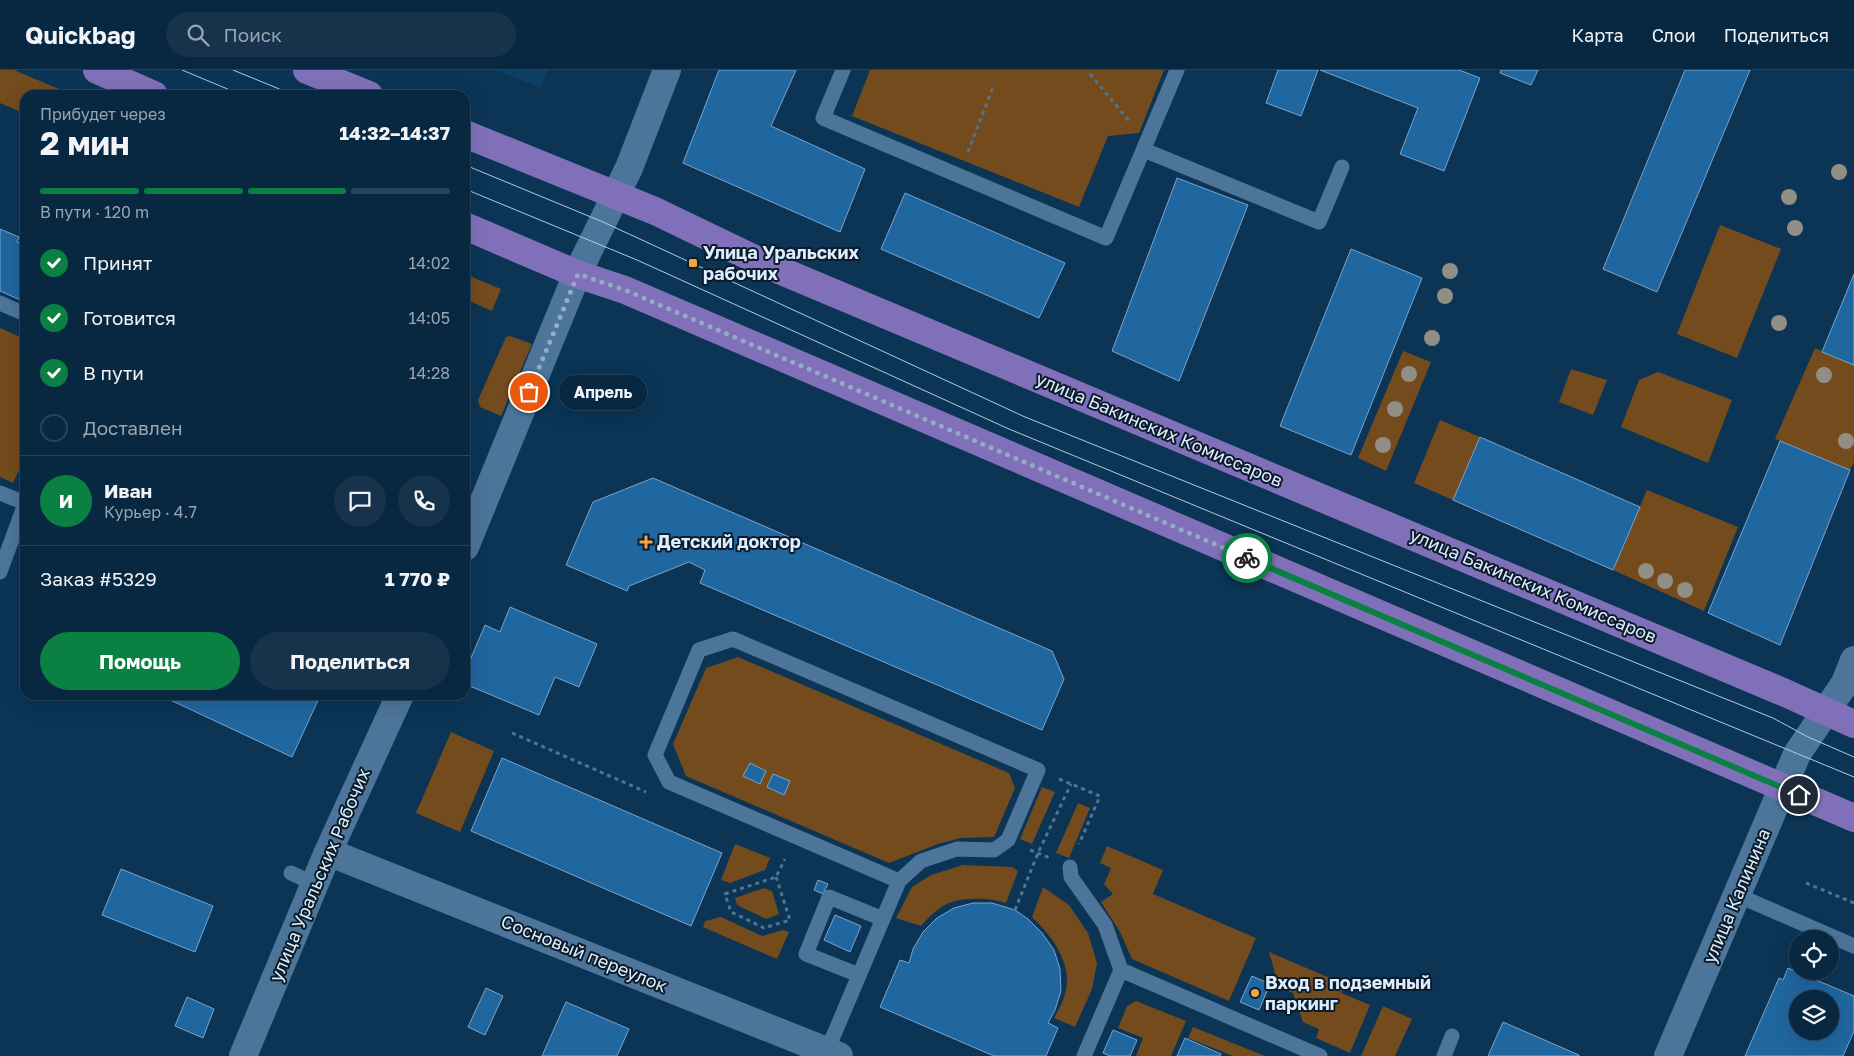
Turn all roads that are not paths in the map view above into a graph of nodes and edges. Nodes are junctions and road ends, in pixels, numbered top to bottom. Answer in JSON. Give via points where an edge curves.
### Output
{"nodes":[{"id":1,"x":97,"y":70,"type":"edge"},
{"id":2,"x":307,"y":70,"type":"edge"},
{"id":3,"x":667,"y":70,"type":"edge"},
{"id":4,"x":843,"y":70,"type":"edge"},
{"id":5,"x":1177,"y":70,"type":"edge"},
{"id":6,"x":136,"y":90,"type":"edge"},
{"id":7,"x":357,"y":90,"type":"edge"},
{"id":8,"x":470,"y":136,"type":"edge"},
{"id":9,"x":1145,"y":146,"type":"junction"},
{"id":10,"x":1342,"y":167,"type":"dead end"},
{"id":11,"x":615,"y":195,"type":"junction"},
{"id":12,"x":470,"y":228,"type":"edge"},
{"id":13,"x":578,"y":274,"type":"junction"},
{"id":14,"x":0,"y":303,"type":"edge"},
{"id":15,"x":20,"y":312,"type":"edge"},
{"id":16,"x":0,"y":494,"type":"edge"},
{"id":17,"x":20,"y":501,"type":"edge"},
{"id":18,"x":20,"y":517,"type":"edge"},
{"id":19,"x":470,"y":535,"type":"edge"},
{"id":20,"x":0,"y":572,"type":"edge"},
{"id":21,"x":1854,"y":660,"type":"edge"},
{"id":22,"x":398,"y":700,"type":"edge"},
{"id":23,"x":1825,"y":712,"type":"junction"},
{"id":24,"x":1854,"y":724,"type":"edge"},
{"id":25,"x":1782,"y":788,"type":"junction"},
{"id":26,"x":1854,"y":818,"type":"edge"},
{"id":27,"x":328,"y":852,"type":"junction"},
{"id":28,"x":1070,"y":867,"type":"road end"},
{"id":29,"x":899,"y":881,"type":"junction"},
{"id":30,"x":1737,"y":895,"type":"junction"},
{"id":31,"x":883,"y":919,"type":"junction"},
{"id":32,"x":1854,"y":946,"type":"edge"},
{"id":33,"x":1121,"y":970,"type":"junction"},
{"id":34,"x":858,"y":975,"type":"junction"},
{"id":35,"x":1452,"y":1036,"type":"dead end"},
{"id":36,"x":833,"y":1053,"type":"edge"},
{"id":37,"x":242,"y":1056,"type":"edge"},
{"id":38,"x":1084,"y":1056,"type":"edge"},
{"id":39,"x":1320,"y":1056,"type":"edge"},
{"id":40,"x":1444,"y":1056,"type":"edge"},
{"id":41,"x":1668,"y":1056,"type":"edge"}],
"edges":[{"from":1,"to":6,"type":"main road"},
{"from":2,"to":7,"type":"main road"},
{"from":3,"to":11,"type":"street","via":[[629,168]]},
{"from":4,"to":9,"type":"lane","via":[[823,118],[1106,238]]},
{"from":5,"to":9,"type":"lane"},
{"from":8,"to":11,"type":"main road","name":"улица Бакинских Комиссаров"},
{"from":9,"to":10,"type":"lane","via":[[1319,222]]},
{"from":11,"to":13,"type":"street"},
{"from":11,"to":23,"type":"main road","name":"улица Бакинских Комиссаров","via":[[765,264]]},
{"from":12,"to":13,"type":"main road"},
{"from":13,"to":19,"type":"street"},
{"from":13,"to":25,"type":"main road","via":[[625,290]]},
{"from":14,"to":15,"type":"lane"},
{"from":16,"to":17,"type":"lane"},
{"from":18,"to":20,"type":"lane"},
{"from":21,"to":23,"type":"street","name":"улица Калинина","via":[[1845,683]]},
{"from":22,"to":27,"type":"street","name":"улица Уральских Рабочих"},
{"from":23,"to":24,"type":"main road","name":"улица Бакинских Комиссаров"},
{"from":23,"to":25,"type":"street","name":"улица Калинина","via":[[1798,754]]},
{"from":25,"to":26,"type":"main road"},
{"from":25,"to":30,"type":"street","name":"улица Калинина"},
{"from":27,"to":36,"type":"street","name":"Сосновый переулок"},
{"from":27,"to":37,"type":"street","name":"улица Уральских Рабочих","via":[[303,879]]},
{"from":28,"to":33,"type":"lane","via":[[1072,877],[1105,925]]},
{"from":29,"to":29,"type":"lane","via":[[668,782],[655,755],[699,650],[733,639],[1038,770],[1008,840],[994,850],[957,849],[921,861]]},
{"from":29,"to":31,"type":"lane"},
{"from":30,"to":32,"type":"lane"},
{"from":30,"to":41,"type":"street","name":"улица Калинина"},
{"from":31,"to":34,"type":"lane"},
{"from":31,"to":34,"type":"lane","via":[[829,897],[806,954]]},
{"from":33,"to":38,"type":"lane"},
{"from":33,"to":39,"type":"lane"},
{"from":34,"to":36,"type":"lane"},
{"from":35,"to":40,"type":"lane"}]}
